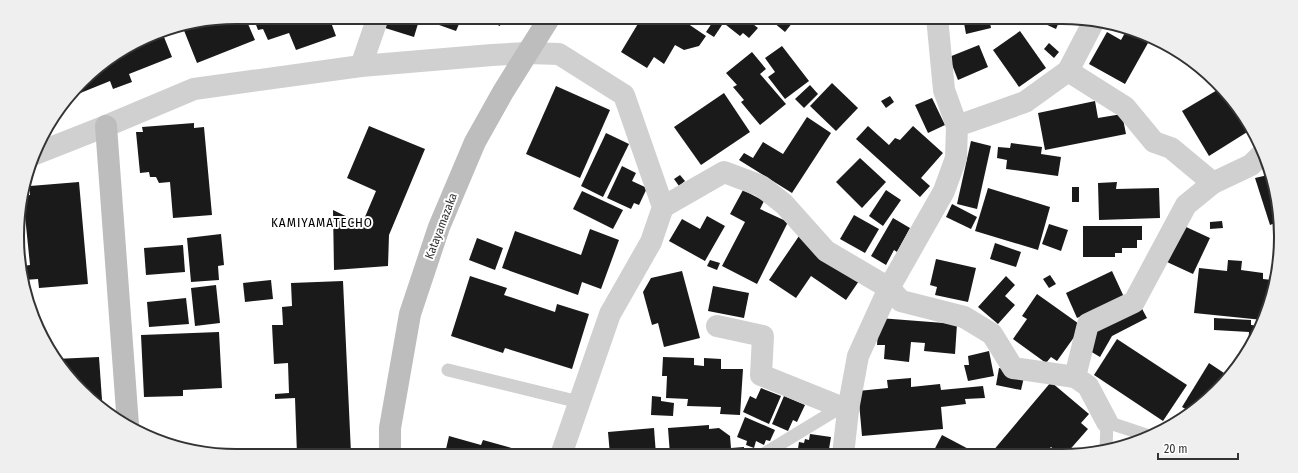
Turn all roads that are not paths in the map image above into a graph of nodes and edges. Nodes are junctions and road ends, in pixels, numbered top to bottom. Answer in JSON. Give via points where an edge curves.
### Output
{"nodes":[{"id":1,"x":376,"y":24,"type":"edge"},
{"id":2,"x":546,"y":24,"type":"edge"},
{"id":3,"x":938,"y":24,"type":"edge"},
{"id":4,"x":1091,"y":26,"type":"edge"},
{"id":5,"x":527,"y":53,"type":"junction"},
{"id":6,"x":361,"y":66,"type":"junction"},
{"id":7,"x":1068,"y":70,"type":"junction"},
{"id":8,"x":106,"y":126,"type":"junction"},
{"id":9,"x":957,"y":126,"type":"junction"},
{"id":10,"x":42,"y":151,"type":"edge"},
{"id":11,"x":1259,"y":157,"type":"edge"},
{"id":12,"x":1213,"y":183,"type":"junction"},
{"id":13,"x":663,"y":207,"type":"junction"},
{"id":14,"x":889,"y":288,"type":"junction"},
{"id":15,"x":717,"y":326,"type":"dead end"},
{"id":16,"x":448,"y":370,"type":"dead end"},
{"id":17,"x":1075,"y":377,"type":"junction"},
{"id":18,"x":579,"y":402,"type":"junction"},
{"id":19,"x":845,"y":409,"type":"junction"},
{"id":20,"x":128,"y":419,"type":"edge"},
{"id":21,"x":1108,"y":422,"type":"junction"},
{"id":22,"x":1142,"y":434,"type":"edge"},
{"id":23,"x":1106,"y":444,"type":"edge"},
{"id":24,"x":390,"y":449,"type":"edge"},
{"id":25,"x":563,"y":449,"type":"edge"},
{"id":26,"x":773,"y":449,"type":"edge"},
{"id":27,"x":843,"y":449,"type":"edge"}],
"edges":[{"from":1,"to":6,"type":"street"},
{"from":2,"to":5,"type":"street","name":"Katayamazaka"},
{"from":3,"to":9,"type":"street","via":[[944,90]]},
{"from":4,"to":7,"type":"street"},
{"from":5,"to":6,"type":"street"},
{"from":5,"to":13,"type":"street","via":[[559,54],[624,95]]},
{"from":5,"to":24,"type":"street","name":"Katayamazaka","via":[[475,142],[439,227],[410,314],[390,428]]},
{"from":6,"to":8,"type":"street","via":[[194,89]]},
{"from":7,"to":9,"type":"street","via":[[1025,102]]},
{"from":7,"to":12,"type":"street","via":[[1125,107],[1154,142],[1171,148]]},
{"from":8,"to":10,"type":"street"},
{"from":8,"to":20,"type":"street"},
{"from":9,"to":14,"type":"street","via":[[956,158],[944,191]]},
{"from":11,"to":12,"type":"street","via":[[1251,165]]},
{"from":12,"to":17,"type":"street","via":[[1186,205],[1134,302],[1088,324]]},
{"from":13,"to":14,"type":"street","via":[[724,172],[761,186],[784,204],[826,250]]},
{"from":13,"to":18,"type":"street","via":[[651,242],[610,314]]},
{"from":14,"to":17,"type":"street","via":[[901,302],[964,317],[992,334],[1013,368]]},
{"from":14,"to":19,"type":"street","via":[[858,356]]},
{"from":15,"to":19,"type":"street","via":[[763,336],[761,375]]},
{"from":16,"to":18,"type":"lane"},
{"from":17,"to":21,"type":"street","via":[[1088,386]]},
{"from":18,"to":25,"type":"street"},
{"from":19,"to":26,"type":"lane"},
{"from":19,"to":27,"type":"street"},
{"from":21,"to":22,"type":"lane"},
{"from":21,"to":23,"type":"lane"}]}
